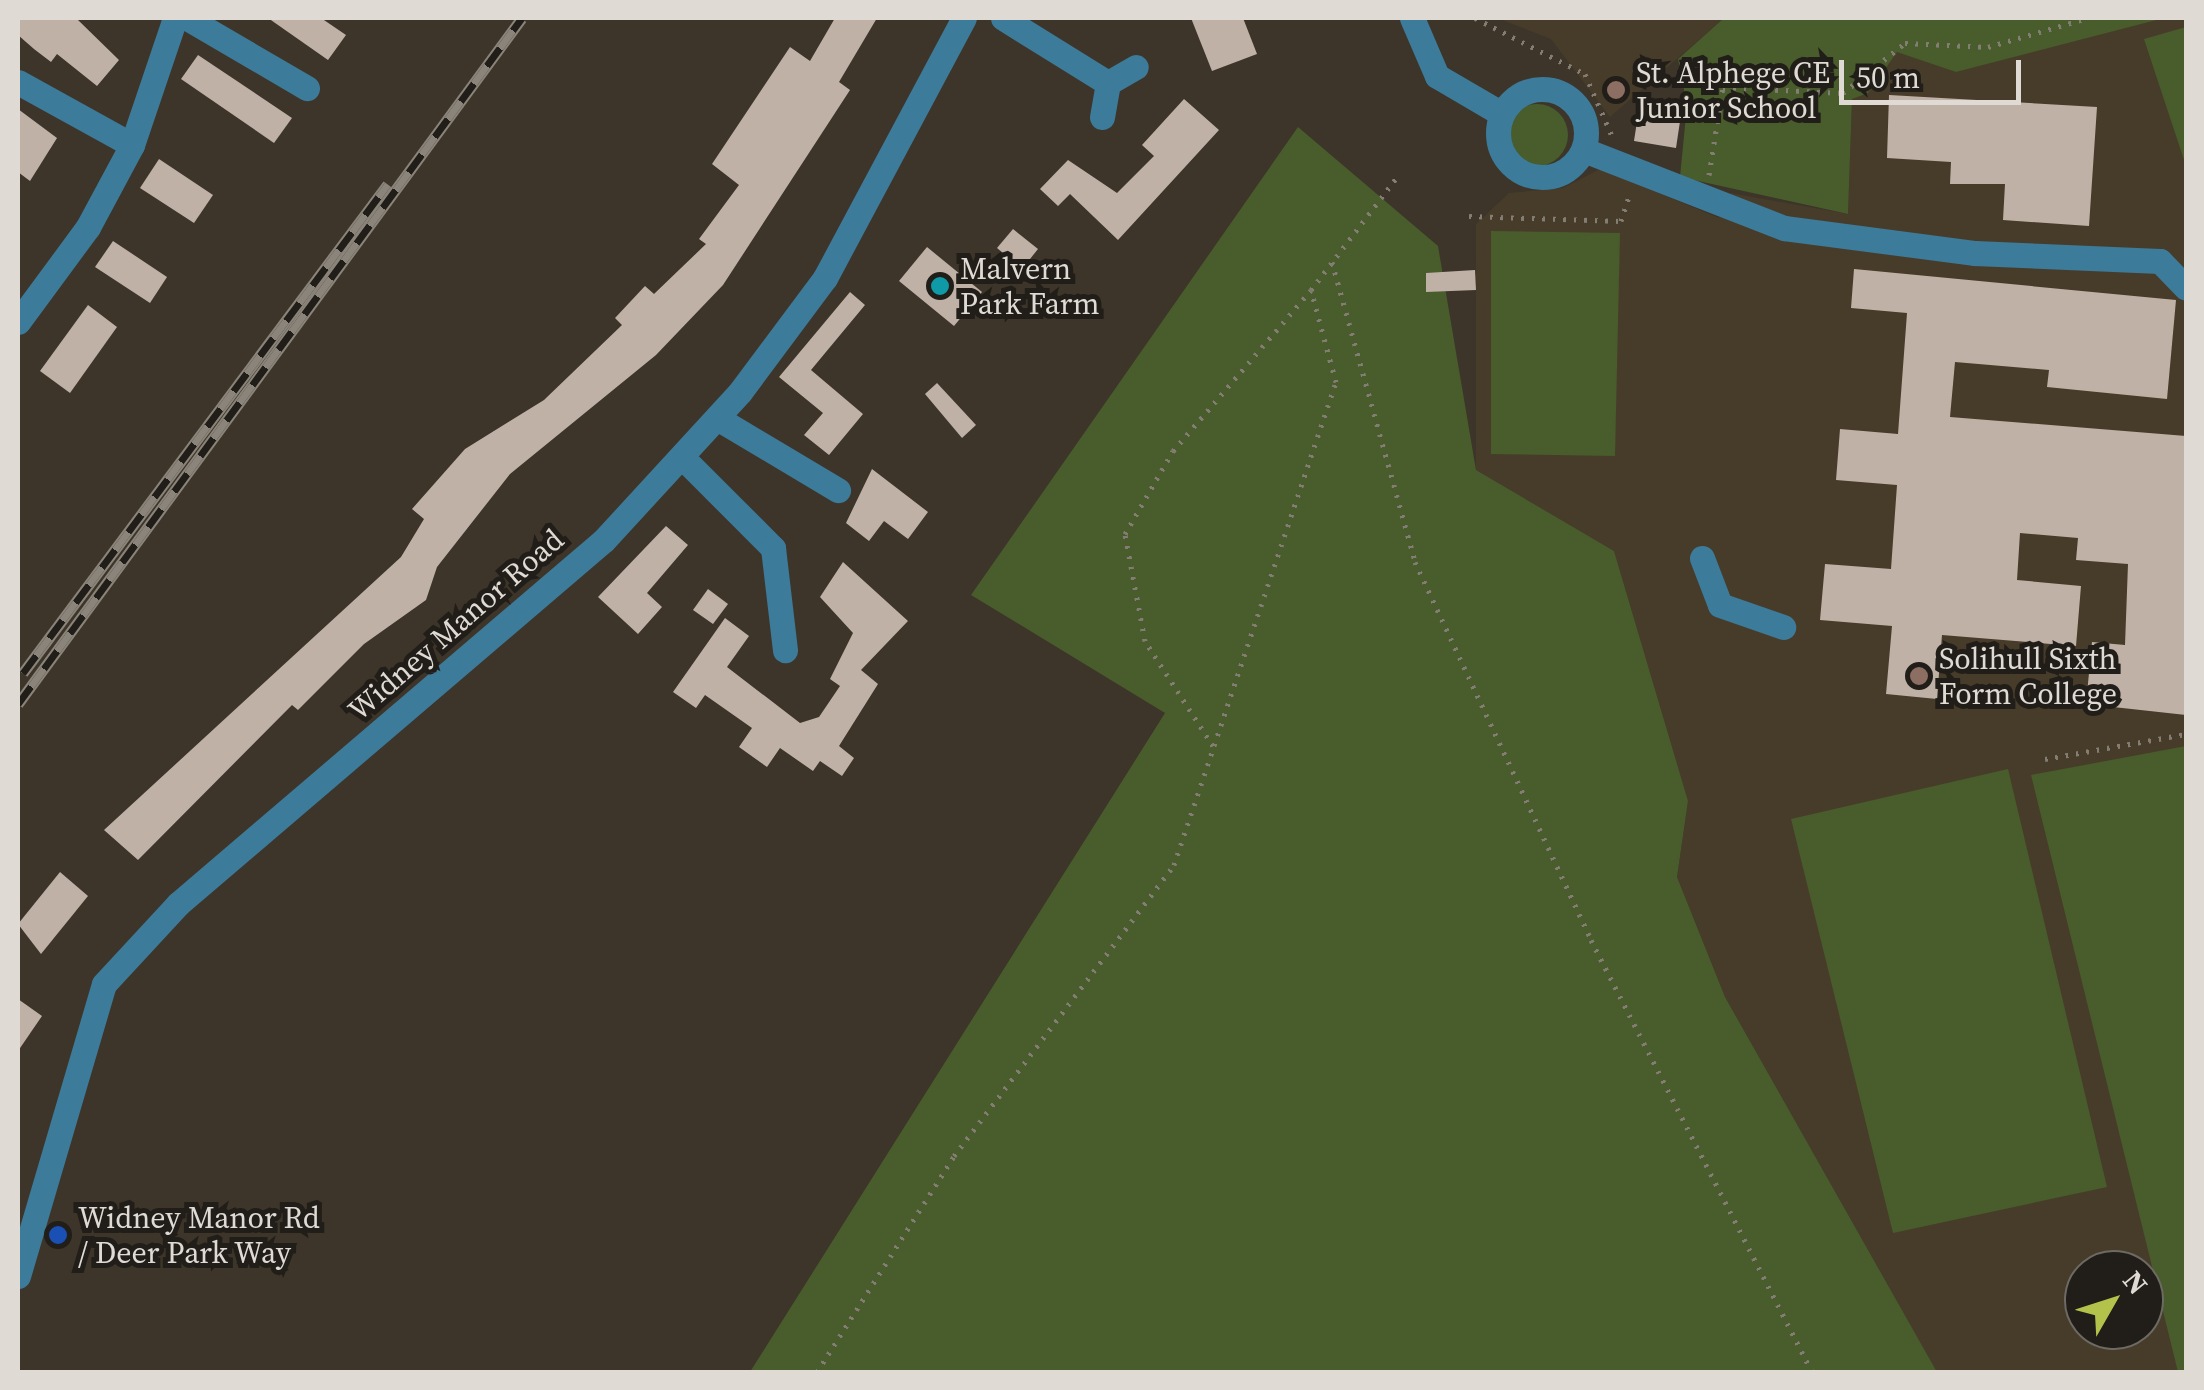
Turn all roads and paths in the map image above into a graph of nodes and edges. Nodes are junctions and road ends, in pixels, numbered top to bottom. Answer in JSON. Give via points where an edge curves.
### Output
{"nodes":[{"id":1,"x":175,"y":18,"type":"edge"},
{"id":2,"x":187,"y":18,"type":"edge"},
{"id":3,"x":964,"y":18,"type":"edge"},
{"id":4,"x":1003,"y":18,"type":"edge"},
{"id":5,"x":1412,"y":18,"type":"edge"},
{"id":6,"x":1475,"y":18,"type":"edge"},
{"id":7,"x":2087,"y":18,"type":"edge"},
{"id":8,"x":1136,"y":67,"type":"dead end"},
{"id":9,"x":18,"y":82,"type":"edge"},
{"id":10,"x":1108,"y":83,"type":"junction"},
{"id":11,"x":307,"y":88,"type":"dead end"},
{"id":12,"x":1502,"y":114,"type":"junction"},
{"id":13,"x":1102,"y":118,"type":"dead end"},
{"id":14,"x":132,"y":146,"type":"junction"},
{"id":15,"x":1622,"y":146,"type":"dead end"},
{"id":16,"x":1584,"y":150,"type":"junction"},
{"id":17,"x":1398,"y":176,"type":"dead end"},
{"id":18,"x":1635,"y":178,"type":"dead end"},
{"id":19,"x":1707,"y":198,"type":"junction"},
{"id":20,"x":1468,"y":216,"type":"dead end"},
{"id":21,"x":1332,"y":262,"type":"junction"},
{"id":22,"x":2186,"y":288,"type":"edge"},
{"id":23,"x":1311,"y":290,"type":"junction"},
{"id":24,"x":18,"y":322,"type":"edge"},
{"id":25,"x":717,"y":418,"type":"junction"},
{"id":26,"x":682,"y":456,"type":"junction"},
{"id":27,"x":838,"y":490,"type":"dead end"},
{"id":28,"x":1702,"y":558,"type":"dead end"},
{"id":29,"x":1783,"y":626,"type":"dead end"},
{"id":30,"x":785,"y":650,"type":"dead end"},
{"id":31,"x":2186,"y":734,"type":"edge"},
{"id":32,"x":1214,"y":747,"type":"junction"},
{"id":33,"x":2046,"y":758,"type":"dead end"},
{"id":34,"x":18,"y":1276,"type":"edge"},
{"id":35,"x":817,"y":1372,"type":"edge"},
{"id":36,"x":1812,"y":1372,"type":"edge"}],
"edges":[{"from":1,"to":14,"type":"street"},
{"from":2,"to":11,"type":"street"},
{"from":3,"to":25,"type":"street","name":"Widney Manor Road","via":[[826,278]]},
{"from":4,"to":10,"type":"street"},
{"from":5,"to":12,"type":"street","via":[[1436,76]]},
{"from":6,"to":15,"type":"path","via":[[1585,74]]},
{"from":7,"to":19,"type":"path","via":[[1988,47],[1906,43],[1843,94],[1724,86]]},
{"from":8,"to":10,"type":"street"},
{"from":9,"to":14,"type":"street"},
{"from":10,"to":13,"type":"street"},
{"from":12,"to":16,"type":"street","via":[[1538,89],[1567,96],[1585,120]]},
{"from":12,"to":16,"type":"street","via":[[1501,150],[1529,176],[1556,176]]},
{"from":14,"to":24,"type":"street","via":[[88,227]]},
{"from":16,"to":19,"type":"street"},
{"from":17,"to":21,"type":"path"},
{"from":18,"to":20,"type":"path","via":[[1621,222]]},
{"from":19,"to":22,"type":"street","via":[[1784,228],[1975,253],[2160,261]]},
{"from":21,"to":23,"type":"path"},
{"from":21,"to":36,"type":"path","via":[[1415,562],[1591,940]]},
{"from":23,"to":32,"type":"path","via":[[1336,382]]},
{"from":23,"to":32,"type":"path","via":[[1173,451],[1124,534],[1145,640]]},
{"from":25,"to":26,"type":"street","name":"Widney Manor Road"},
{"from":25,"to":27,"type":"street"},
{"from":26,"to":30,"type":"street","via":[[772,548]]},
{"from":26,"to":34,"type":"street","name":"Widney Manor Road","via":[[522,615],[178,904],[104,984]]},
{"from":28,"to":29,"type":"street","via":[[1720,606]]},
{"from":31,"to":33,"type":"path"},
{"from":32,"to":35,"type":"path","via":[[1174,866],[954,1156]]}]}
